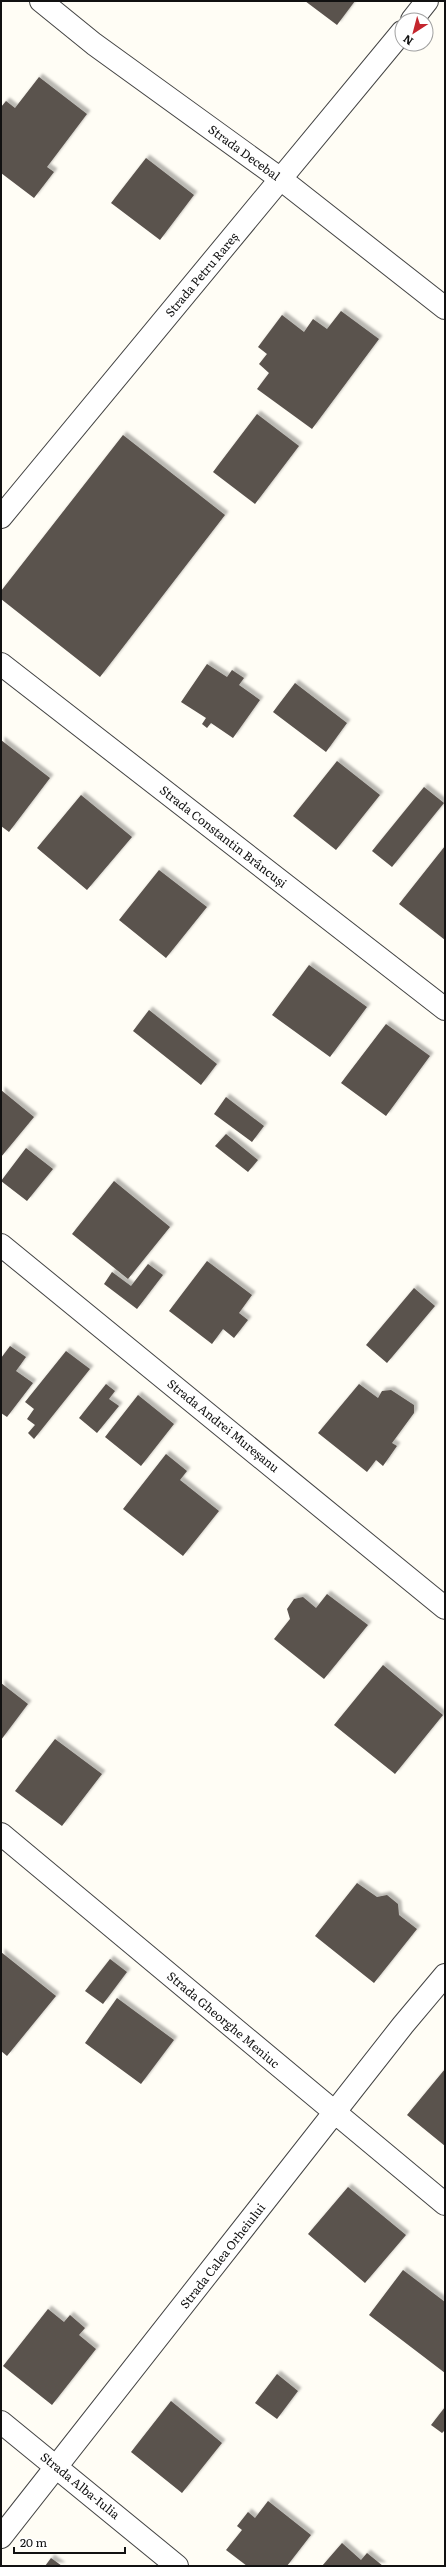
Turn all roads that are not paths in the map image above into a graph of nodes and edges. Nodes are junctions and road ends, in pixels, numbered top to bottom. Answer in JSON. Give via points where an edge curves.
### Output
{"nodes":[{"id":1,"x":41,"y":1,"type":"edge"},
{"id":2,"x":427,"y":1,"type":"edge"},
{"id":3,"x":418,"y":12,"type":"edge"},
{"id":4,"x":394,"y":42,"type":"edge"},
{"id":5,"x":282,"y":180,"type":"junction"},
{"id":6,"x":445,"y":308,"type":"edge"},
{"id":7,"x":1,"y":516,"type":"edge"},
{"id":8,"x":1,"y":664,"type":"edge"},
{"id":9,"x":445,"y":1009,"type":"edge"},
{"id":10,"x":1,"y":1244,"type":"edge"},
{"id":11,"x":445,"y":1608,"type":"edge"},
{"id":12,"x":1,"y":1834,"type":"edge"},
{"id":13,"x":445,"y":1975,"type":"edge"},
{"id":14,"x":334,"y":2114,"type":"junction"},
{"id":15,"x":445,"y":2204,"type":"edge"},
{"id":16,"x":1,"y":2422,"type":"edge"},
{"id":17,"x":58,"y":2468,"type":"junction"},
{"id":18,"x":1,"y":2537,"type":"edge"},
{"id":19,"x":177,"y":2566,"type":"edge"}],
"edges":[{"from":1,"to":5,"type":"street","name":"Strada Decebal","via":[[94,44]]},
{"from":2,"to":3,"type":"street"},
{"from":4,"to":5,"type":"street","name":"Strada Petru Rareș"},
{"from":5,"to":6,"type":"street","name":"Strada Decebal"},
{"from":5,"to":7,"type":"street","name":"Strada Petru Rareș"},
{"from":8,"to":9,"type":"street","name":"Strada Constantin Brâncuși"},
{"from":10,"to":11,"type":"street","name":"Strada Andrei Mureșanu"},
{"from":12,"to":14,"type":"street","name":"Strada Gheorghe Meniuc"},
{"from":13,"to":14,"type":"street","name":"Strada Calea Orheiului"},
{"from":14,"to":15,"type":"street","name":"Strada Gheorghe Meniuc"},
{"from":14,"to":17,"type":"street","name":"Strada Calea Orheiului"},
{"from":16,"to":17,"type":"street","name":"Strada Alba-Iulia"},
{"from":17,"to":18,"type":"street","name":"Strada Calea Orheiului"},
{"from":17,"to":19,"type":"street","name":"Strada Alba-Iulia"}]}
